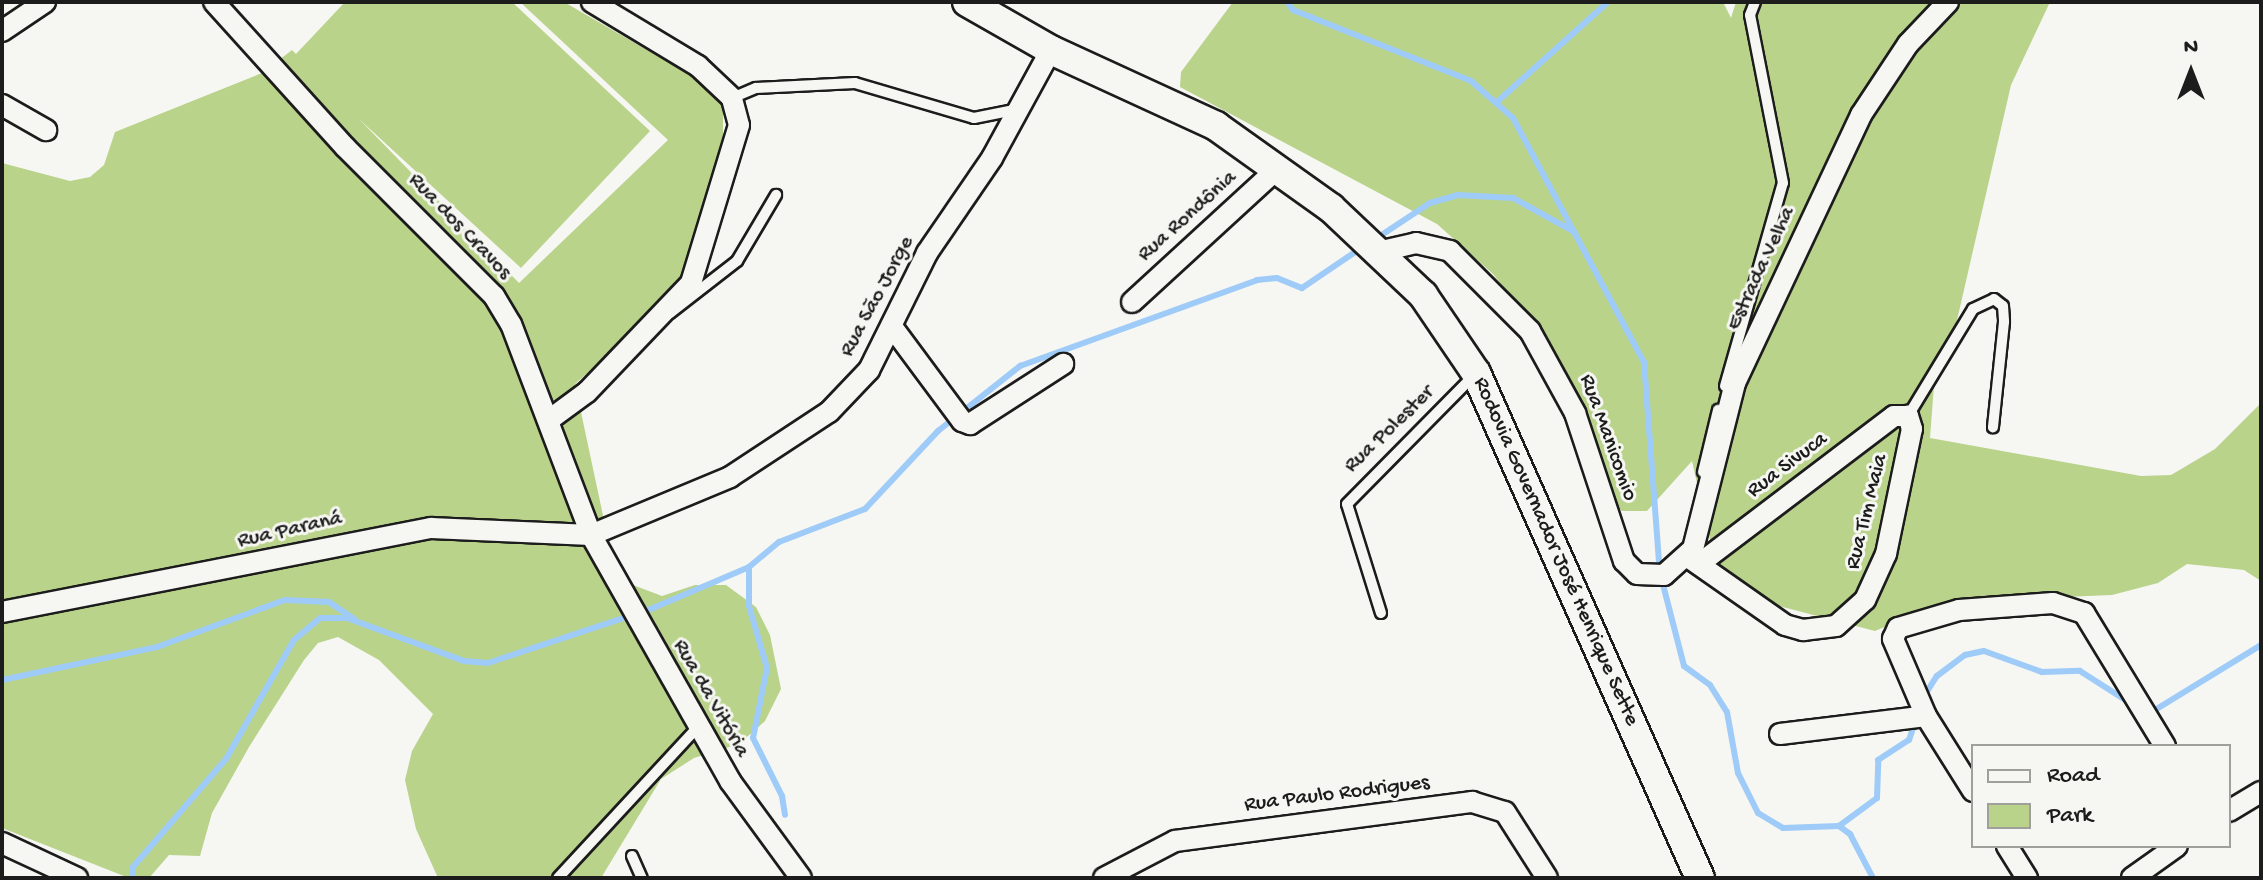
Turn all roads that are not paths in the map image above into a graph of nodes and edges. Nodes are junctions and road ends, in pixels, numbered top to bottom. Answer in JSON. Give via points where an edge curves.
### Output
{"nodes":[{"id":1,"x":45,"y":2,"type":"edge"},
{"id":2,"x":214,"y":2,"type":"edge"},
{"id":3,"x":592,"y":2,"type":"edge"},
{"id":4,"x":967,"y":2,"type":"edge"},
{"id":5,"x":1755,"y":2,"type":"edge"},
{"id":6,"x":1948,"y":2,"type":"edge"},
{"id":7,"x":2,"y":31,"type":"edge"},
{"id":8,"x":1051,"y":50,"type":"junction"},
{"id":9,"x":732,"y":98,"type":"junction"},
{"id":10,"x":2,"y":105,"type":"edge"},
{"id":11,"x":1021,"y":109,"type":"junction"},
{"id":12,"x":46,"y":130,"type":"dead end"},
{"id":13,"x":1278,"y":168,"type":"junction"},
{"id":14,"x":776,"y":195,"type":"dead end"},
{"id":15,"x":1382,"y":251,"type":"junction"},
{"id":16,"x":1132,"y":302,"type":"dead end"},
{"id":17,"x":668,"y":314,"type":"junction"},
{"id":18,"x":893,"y":328,"type":"junction"},
{"id":19,"x":1063,"y":364,"type":"dead end"},
{"id":20,"x":1476,"y":373,"type":"junction"},
{"id":21,"x":1908,"y":416,"type":"junction"},
{"id":22,"x":549,"y":420,"type":"junction"},
{"id":23,"x":1993,"y":427,"type":"dead end"},
{"id":24,"x":591,"y":535,"type":"junction"},
{"id":25,"x":1694,"y":560,"type":"junction"},
{"id":26,"x":2,"y":612,"type":"edge"},
{"id":27,"x":1381,"y":613,"type":"dead end"},
{"id":28,"x":1926,"y":716,"type":"junction"},
{"id":29,"x":698,"y":727,"type":"junction"},
{"id":30,"x":1780,"y":734,"type":"dead end"},
{"id":31,"x":2164,"y":744,"type":"edge"},
{"id":32,"x":1971,"y":788,"type":"edge"},
{"id":33,"x":2261,"y":792,"type":"edge"},
{"id":34,"x":2231,"y":810,"type":"edge"},
{"id":35,"x":2,"y":843,"type":"edge"},
{"id":36,"x":2008,"y":848,"type":"edge"},
{"id":37,"x":2174,"y":848,"type":"edge"},
{"id":38,"x":632,"y":856,"type":"dead end"},
{"id":39,"x":77,"y":878,"type":"edge"},
{"id":40,"x":558,"y":878,"type":"edge"},
{"id":41,"x":642,"y":878,"type":"edge"},
{"id":42,"x":801,"y":878,"type":"edge"},
{"id":43,"x":1104,"y":878,"type":"edge"},
{"id":44,"x":1547,"y":878,"type":"edge"},
{"id":45,"x":1700,"y":878,"type":"edge"},
{"id":46,"x":2027,"y":878,"type":"edge"},
{"id":47,"x":2132,"y":878,"type":"edge"}],
"edges":[{"from":1,"to":7,"type":"street"},
{"from":2,"to":22,"type":"street","name":"Rua dos Cravos","via":[[345,147],[494,296]]},
{"from":3,"to":9,"type":"street","via":[[698,66]]},
{"from":4,"to":8,"type":"main road","name":"Rodovia Governador José Henrique Sette"},
{"from":5,"to":25,"type":"lane","via":[[1750,15],[1783,183],[1771,243],[1741,313]]},
{"from":6,"to":25,"type":"street","name":"Estrada Velha","via":[[1880,82],[1735,383]]},
{"from":8,"to":11,"type":"street","name":"Rua São Jorge"},
{"from":8,"to":13,"type":"main road","name":"Rodovia Governador José Henrique Sette","via":[[1216,126]]},
{"from":9,"to":11,"type":"lane","via":[[756,88],[855,83],[974,118]]},
{"from":9,"to":17,"type":"street","via":[[739,125],[701,259]]},
{"from":10,"to":12,"type":"street"},
{"from":11,"to":18,"type":"street","name":"Rua São Jorge","via":[[927,253]]},
{"from":13,"to":15,"type":"main road","name":"Rodovia Governador José Henrique Sette"},
{"from":13,"to":16,"type":"street","name":"Rua Rondônia"},
{"from":14,"to":17,"type":"lane","via":[[737,261],[685,308]]},
{"from":15,"to":20,"type":"main road","name":"Rodovia Governador José Henrique Sette","via":[[1423,295]]},
{"from":15,"to":25,"type":"street","name":"Rua Manicomio","via":[[1416,243],[1450,251],[1530,331],[1575,413],[1624,561],[1637,574],[1664,575]]},
{"from":17,"to":22,"type":"street"},
{"from":18,"to":19,"type":"street","via":[[962,421],[970,424]]},
{"from":18,"to":24,"type":"street","name":"Rua São Jorge","via":[[869,370],[829,412],[779,449],[730,477]]},
{"from":20,"to":27,"type":"lane","name":"Rua Polester","via":[[1347,504]]},
{"from":20,"to":45,"type":"main road","name":"Rodovia Governador José Henrique Sette"},
{"from":21,"to":23,"type":"lane","via":[[1973,309],[1994,299],[2003,306],[2004,322]]},
{"from":21,"to":25,"type":"street","name":"Rua Sivuca","via":[[1894,416]]},
{"from":21,"to":25,"type":"street","name":"Rua Tim Maia","via":[[1912,429],[1886,554],[1874,585],[1851,616],[1819,630],[1785,625]]},
{"from":22,"to":24,"type":"street","name":"Rua dos Cravos"},
{"from":24,"to":26,"type":"street","name":"Rua Paraná","via":[[431,528]]},
{"from":24,"to":29,"type":"street","name":"Rua da Vitória"},
{"from":28,"to":30,"type":"street"},
{"from":28,"to":31,"type":"street","via":[[1894,648],[1898,628],[1959,610],[2072,606],[2096,626]]},
{"from":28,"to":32,"type":"street"},
{"from":29,"to":40,"type":"lane"},
{"from":29,"to":42,"type":"street","name":"Rua da Vitória"},
{"from":33,"to":34,"type":"street"},
{"from":35,"to":39,"type":"street"},
{"from":36,"to":46,"type":"street"},
{"from":37,"to":47,"type":"street"},
{"from":38,"to":41,"type":"lane"},
{"from":43,"to":44,"type":"street","name":"Rua Paulo Rodrigues","via":[[1175,841],[1472,802],[1505,812]]}]}
